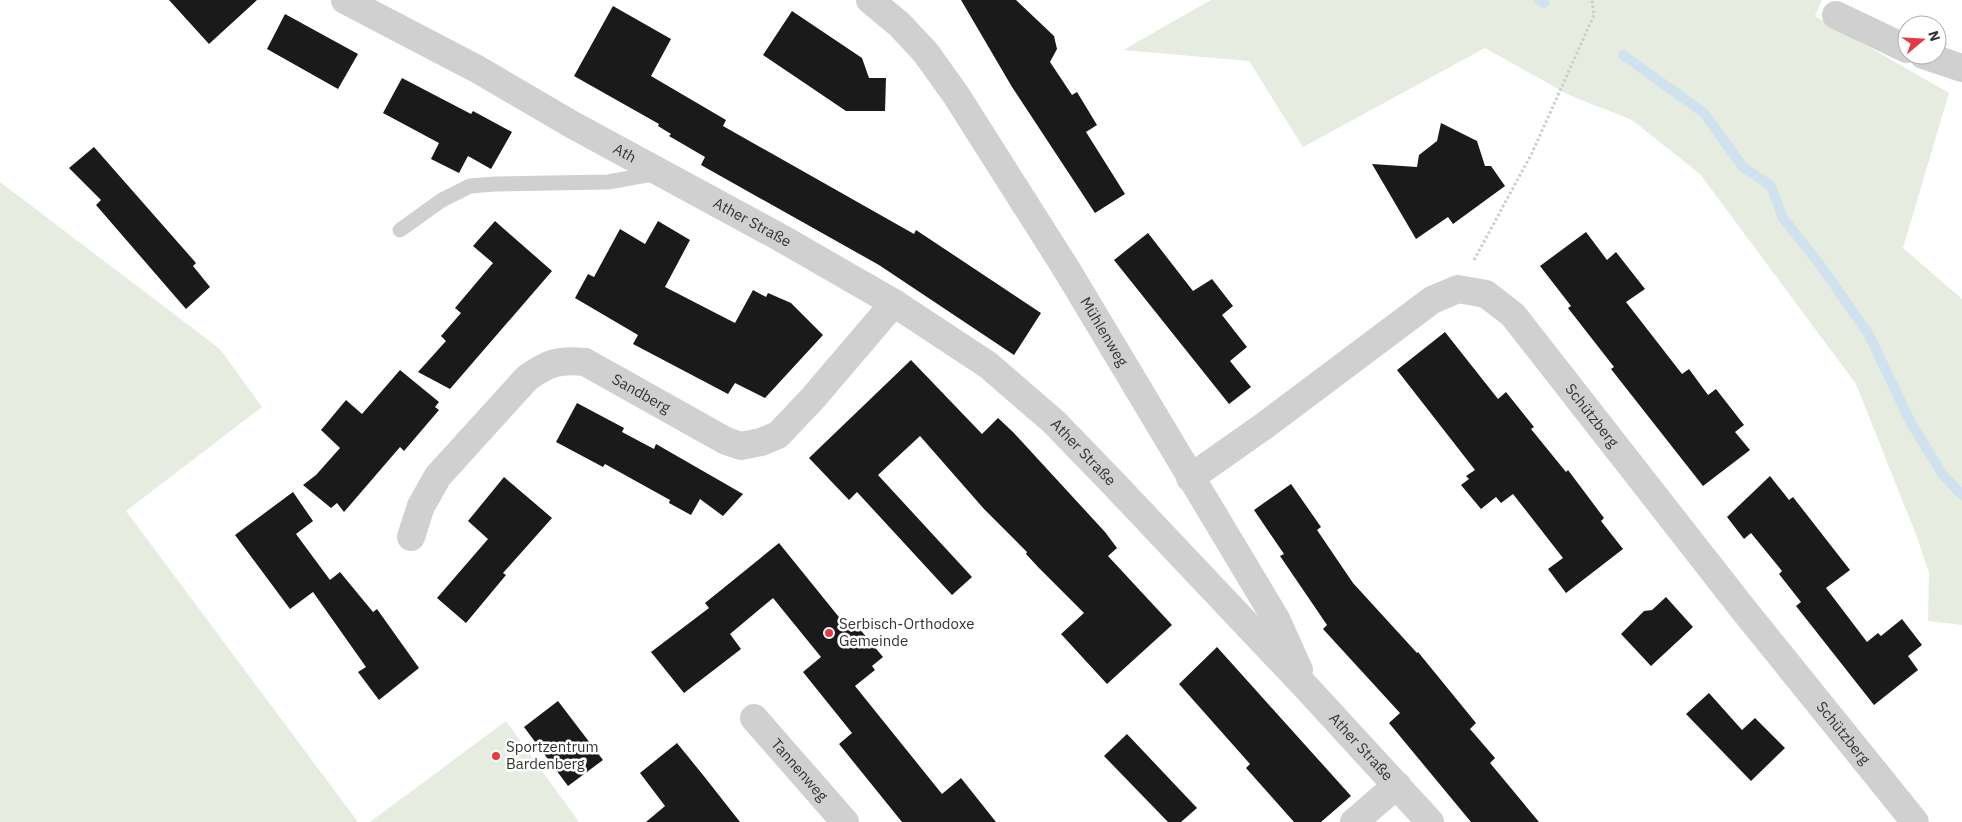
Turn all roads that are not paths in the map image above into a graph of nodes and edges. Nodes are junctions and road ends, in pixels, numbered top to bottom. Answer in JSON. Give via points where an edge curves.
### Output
{"nodes":[{"id":1,"x":345,"y":0,"type":"edge"},
{"id":2,"x":870,"y":0,"type":"edge"},
{"id":3,"x":1835,"y":8,"type":"edge"},
{"id":4,"x":1897,"y":44,"type":"edge"},
{"id":5,"x":1947,"y":63,"type":"edge"},
{"id":6,"x":1962,"y":68,"type":"edge"},
{"id":7,"x":662,"y":172,"type":"junction"},
{"id":8,"x":400,"y":230,"type":"dead end"},
{"id":9,"x":894,"y":303,"type":"junction"},
{"id":10,"x":1190,"y":478,"type":"junction"},
{"id":11,"x":411,"y":537,"type":"dead end"},
{"id":12,"x":1305,"y":686,"type":"junction"},
{"id":13,"x":754,"y":718,"type":"dead end"},
{"id":14,"x":1397,"y":785,"type":"junction"},
{"id":15,"x":845,"y":822,"type":"edge"},
{"id":16,"x":1354,"y":822,"type":"edge"},
{"id":17,"x":1430,"y":822,"type":"edge"},
{"id":18,"x":1915,"y":822,"type":"edge"}],
"edges":[{"from":1,"to":7,"type":"street","name":"Ath"},
{"from":2,"to":10,"type":"street","name":"Mühlenweg","via":[[926,53],[956,95],[1067,270]]},
{"from":3,"to":4,"type":"street"},
{"from":5,"to":6,"type":"street"},
{"from":7,"to":8,"type":"lane","name":"Ath","via":[[608,182],[470,186],[442,200]]},
{"from":7,"to":9,"type":"street","name":"Ather Straße"},
{"from":9,"to":11,"type":"street","name":"Sandberg","via":[[778,435],[741,446],[726,441],[585,362],[568,360],[545,365],[527,378],[438,476],[421,506]]},
{"from":9,"to":12,"type":"street","name":"Ather Straße","via":[[988,365],[1054,422]]},
{"from":10,"to":12,"type":"street","name":"Mühlenweg","via":[[1276,619]]},
{"from":10,"to":18,"type":"street","name":"Schützberg","via":[[1432,300],[1458,290],[1486,294],[1513,315],[1736,601]]},
{"from":12,"to":14,"type":"street","name":"Ather Straße"},
{"from":13,"to":15,"type":"street","name":"Tannenweg"},
{"from":14,"to":16,"type":"street"},
{"from":14,"to":17,"type":"street","name":"Ather Straße"}]}
